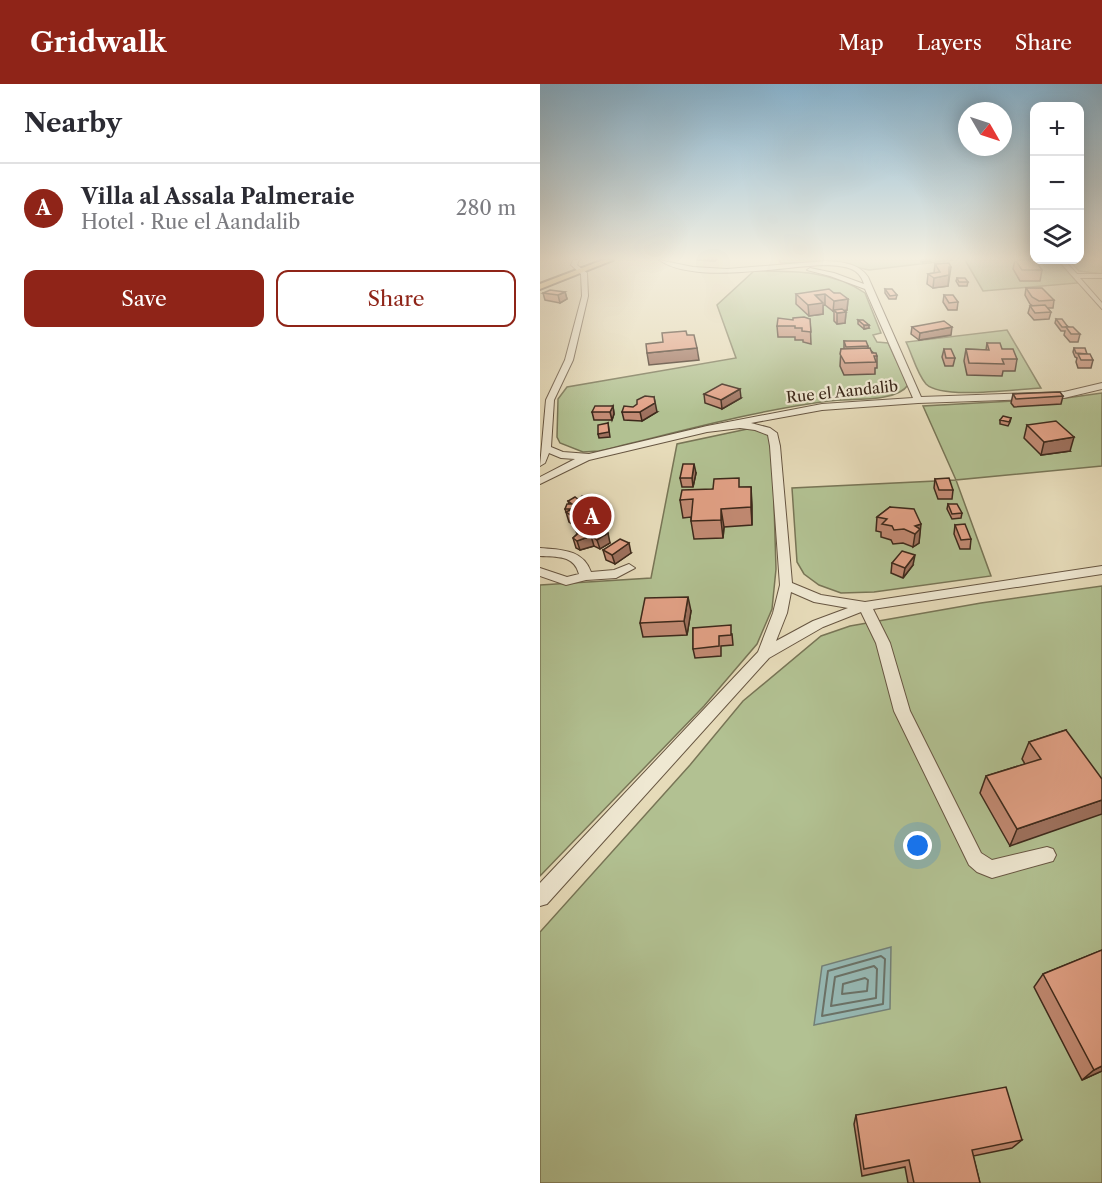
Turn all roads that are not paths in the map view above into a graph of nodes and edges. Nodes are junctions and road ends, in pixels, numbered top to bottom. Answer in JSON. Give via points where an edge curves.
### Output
{"nodes":[{"id":1,"x":582,"y":311,"type":"edge"},
{"id":2,"x":878,"y":311,"type":"edge"},
{"id":3,"x":1102,"y":386,"type":"edge"},
{"id":4,"x":918,"y":400,"type":"junction"},
{"id":5,"x":800,"y":410,"type":"junction"},
{"id":6,"x":728,"y":425,"type":"junction"},
{"id":7,"x":772,"y":434,"type":"junction"},
{"id":8,"x":546,"y":448,"type":"junction"},
{"id":9,"x":589,"y":457,"type":"junction"},
{"id":10,"x":540,"y":463,"type":"edge"},
{"id":11,"x":540,"y":481,"type":"edge"},
{"id":12,"x":540,"y":552,"type":"edge"},
{"id":13,"x":629,"y":568,"type":"dead end"},
{"id":14,"x":1102,"y":570,"type":"edge"},
{"id":15,"x":540,"y":572,"type":"edge"},
{"id":16,"x":586,"y":576,"type":"junction"},
{"id":17,"x":786,"y":585,"type":"junction"},
{"id":18,"x":865,"y":606,"type":"junction"},
{"id":19,"x":764,"y":654,"type":"junction"},
{"id":20,"x":1047,"y":855,"type":"dead end"},
{"id":21,"x":540,"y":897,"type":"edge"}],
"edges":[{"from":1,"to":8,"type":"street","via":[[569,360],[550,400]]},
{"from":2,"to":4,"type":"street"},
{"from":3,"to":4,"type":"street","name":"Rue el Aandalib","via":[[1064,395]]},
{"from":4,"to":5,"type":"street","name":"Rue el Aandalib"},
{"from":5,"to":6,"type":"street","name":"Rue el Aandalib"},
{"from":5,"to":7,"type":"street","via":[[783,419]]},
{"from":6,"to":7,"type":"street","via":[[750,424]]},
{"from":6,"to":9,"type":"street","name":"Rue el Aandalib"},
{"from":7,"to":17,"type":"street"},
{"from":8,"to":9,"type":"street","name":"Rue el Aandalib","via":[[561,455]]},
{"from":8,"to":10,"type":"street"},
{"from":9,"to":11,"type":"street","name":"Rue el Aandalib"},
{"from":12,"to":16,"type":"street","via":[[577,558]]},
{"from":13,"to":16,"type":"street","via":[[616,574]]},
{"from":14,"to":18,"type":"street"},
{"from":15,"to":16,"type":"street","via":[[566,581]]},
{"from":17,"to":18,"type":"street","via":[[819,598]]},
{"from":17,"to":19,"type":"street"},
{"from":18,"to":19,"type":"street","via":[[818,624]]},
{"from":18,"to":20,"type":"street","via":[[883,643],[902,711],[975,859],[992,869]]},
{"from":19,"to":21,"type":"street"}]}
